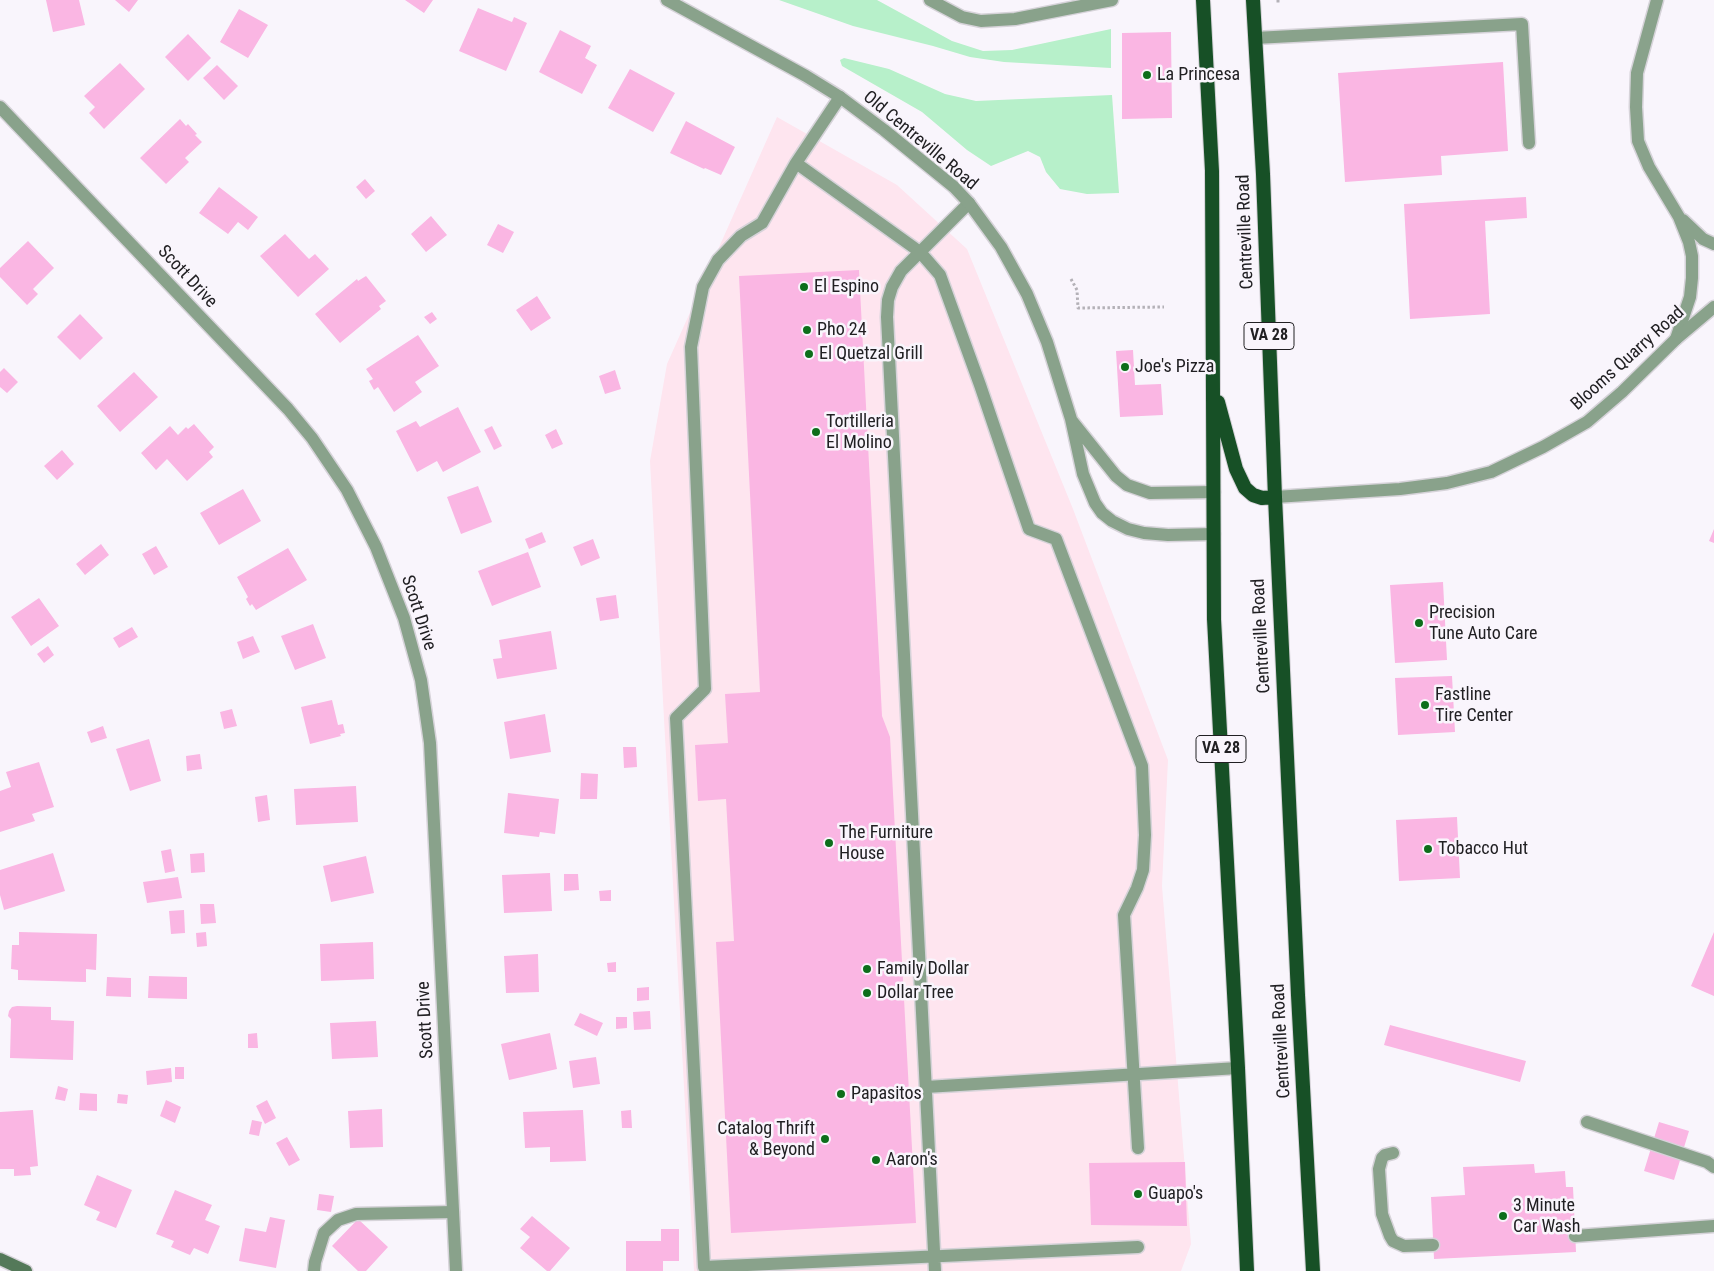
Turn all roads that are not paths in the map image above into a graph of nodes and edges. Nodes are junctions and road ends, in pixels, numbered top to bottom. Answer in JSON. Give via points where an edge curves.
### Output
{"nodes":[{"id":1,"x":667,"y":0,"type":"edge"},
{"id":2,"x":930,"y":0,"type":"edge"},
{"id":3,"x":1112,"y":0,"type":"edge"},
{"id":4,"x":1203,"y":0,"type":"edge"},
{"id":5,"x":1253,"y":0,"type":"edge"},
{"id":6,"x":1657,"y":0,"type":"edge"},
{"id":7,"x":1255,"y":38,"type":"junction"},
{"id":8,"x":840,"y":97,"type":"junction"},
{"id":9,"x":0,"y":107,"type":"edge"},
{"id":10,"x":1529,"y":143,"type":"dead end"},
{"id":11,"x":796,"y":163,"type":"junction"},
{"id":12,"x":969,"y":203,"type":"junction"},
{"id":13,"x":1679,"y":217,"type":"junction"},
{"id":14,"x":1714,"y":244,"type":"edge"},
{"id":15,"x":920,"y":252,"type":"junction"},
{"id":16,"x":1714,"y":306,"type":"edge"},
{"id":17,"x":1676,"y":339,"type":"junction"},
{"id":18,"x":1213,"y":382,"type":"junction"},
{"id":19,"x":1070,"y":418,"type":"junction"},
{"id":20,"x":1214,"y":492,"type":"junction"},
{"id":21,"x":1275,"y":497,"type":"junction"},
{"id":22,"x":1214,"y":534,"type":"junction"},
{"id":23,"x":1238,"y":1068,"type":"junction"},
{"id":24,"x":1134,"y":1074,"type":"junction"},
{"id":25,"x":926,"y":1086,"type":"junction"},
{"id":26,"x":1587,"y":1122,"type":"dead end"},
{"id":27,"x":1138,"y":1148,"type":"dead end"},
{"id":28,"x":1393,"y":1153,"type":"dead end"},
{"id":29,"x":1714,"y":1166,"type":"edge"},
{"id":30,"x":453,"y":1212,"type":"junction"},
{"id":31,"x":1714,"y":1226,"type":"edge"},
{"id":32,"x":1575,"y":1236,"type":"dead end"},
{"id":33,"x":1433,"y":1245,"type":"dead end"},
{"id":34,"x":1138,"y":1247,"type":"dead end"},
{"id":35,"x":934,"y":1257,"type":"junction"},
{"id":36,"x":0,"y":1259,"type":"edge"},
{"id":37,"x":730,"y":1268,"type":"edge"},
{"id":38,"x":26,"y":1271,"type":"edge"},
{"id":39,"x":314,"y":1271,"type":"edge"},
{"id":40,"x":456,"y":1271,"type":"edge"},
{"id":41,"x":935,"y":1271,"type":"edge"},
{"id":42,"x":1247,"y":1271,"type":"edge"},
{"id":43,"x":1313,"y":1271,"type":"edge"}],
"edges":[{"from":1,"to":8,"type":"street","name":"Old Centreville Road"},
{"from":2,"to":3,"type":"street","via":[[962,17],[981,21],[1015,19]]},
{"from":4,"to":18,"type":"highway","name":"Centreville Road","number":"VA 28","via":[[1212,171]]},
{"from":5,"to":7,"type":"highway","name":"Centreville Road","number":"VA 28"},
{"from":6,"to":13,"type":"street","via":[[1637,73],[1638,141],[1648,166]]},
{"from":7,"to":10,"type":"street","via":[[1522,24]]},
{"from":7,"to":21,"type":"highway","name":"Centreville Road","number":"VA 28"},
{"from":8,"to":11,"type":"street"},
{"from":8,"to":12,"type":"street","name":"Old Centreville Road","via":[[954,187]]},
{"from":9,"to":30,"type":"street","name":"Scott Drive","via":[[288,409],[347,490],[376,546],[404,618],[421,680],[430,744]]},
{"from":11,"to":15,"type":"street"},
{"from":11,"to":37,"type":"street","via":[[762,223],[741,236],[718,260],[703,287],[691,347],[705,689],[676,718],[704,1267]]},
{"from":12,"to":15,"type":"street"},
{"from":12,"to":19,"type":"street","name":"Old Centreville Road","via":[[1001,247],[1027,294],[1047,342]]},
{"from":13,"to":14,"type":"street","via":[[1703,239]]},
{"from":13,"to":17,"type":"street","via":[[1692,256],[1692,278],[1690,297]]},
{"from":15,"to":24,"type":"street","via":[[940,275],[1029,529],[1056,539],[1142,766],[1143,870],[1124,915]]},
{"from":15,"to":25,"type":"street","via":[[901,271],[892,287],[887,318]]},
{"from":16,"to":17,"type":"street","name":"Blooms Quarry Road"},
{"from":17,"to":21,"type":"street","name":"Blooms Quarry Road","via":[[1587,422],[1491,472],[1400,490]]},
{"from":18,"to":20,"type":"highway","name":"Centreville Road","number":"VA 28"},
{"from":18,"to":21,"type":"highway","via":[[1241,480],[1253,495]]},
{"from":19,"to":20,"type":"street","name":"Old Centreville Road","via":[[1116,476],[1127,485],[1150,492]]},
{"from":19,"to":22,"type":"street","name":"Old Centreville Road","via":[[1083,474],[1095,503],[1107,517],[1128,529],[1144,533]]},
{"from":20,"to":22,"type":"highway","name":"Centreville Road","number":"VA 28"},
{"from":21,"to":43,"type":"highway","name":"Centreville Road","number":"VA 28"},
{"from":22,"to":23,"type":"highway","name":"Centreville Road","number":"VA 28","via":[[1214,619]]},
{"from":23,"to":24,"type":"street"},
{"from":23,"to":42,"type":"highway","name":"Centreville Road","number":"VA 28"},
{"from":24,"to":25,"type":"street"},
{"from":24,"to":27,"type":"street"},
{"from":25,"to":35,"type":"street"},
{"from":26,"to":29,"type":"street"},
{"from":28,"to":33,"type":"street","via":[[1382,1158],[1379,1169],[1382,1214],[1390,1236],[1404,1246]]},
{"from":30,"to":39,"type":"street","via":[[356,1214],[338,1220],[324,1233]]},
{"from":30,"to":40,"type":"street","name":"Scott Drive"},
{"from":31,"to":32,"type":"street"},
{"from":34,"to":35,"type":"street"},
{"from":35,"to":37,"type":"street"},
{"from":35,"to":41,"type":"street"},
{"from":36,"to":38,"type":"main road"}]}
